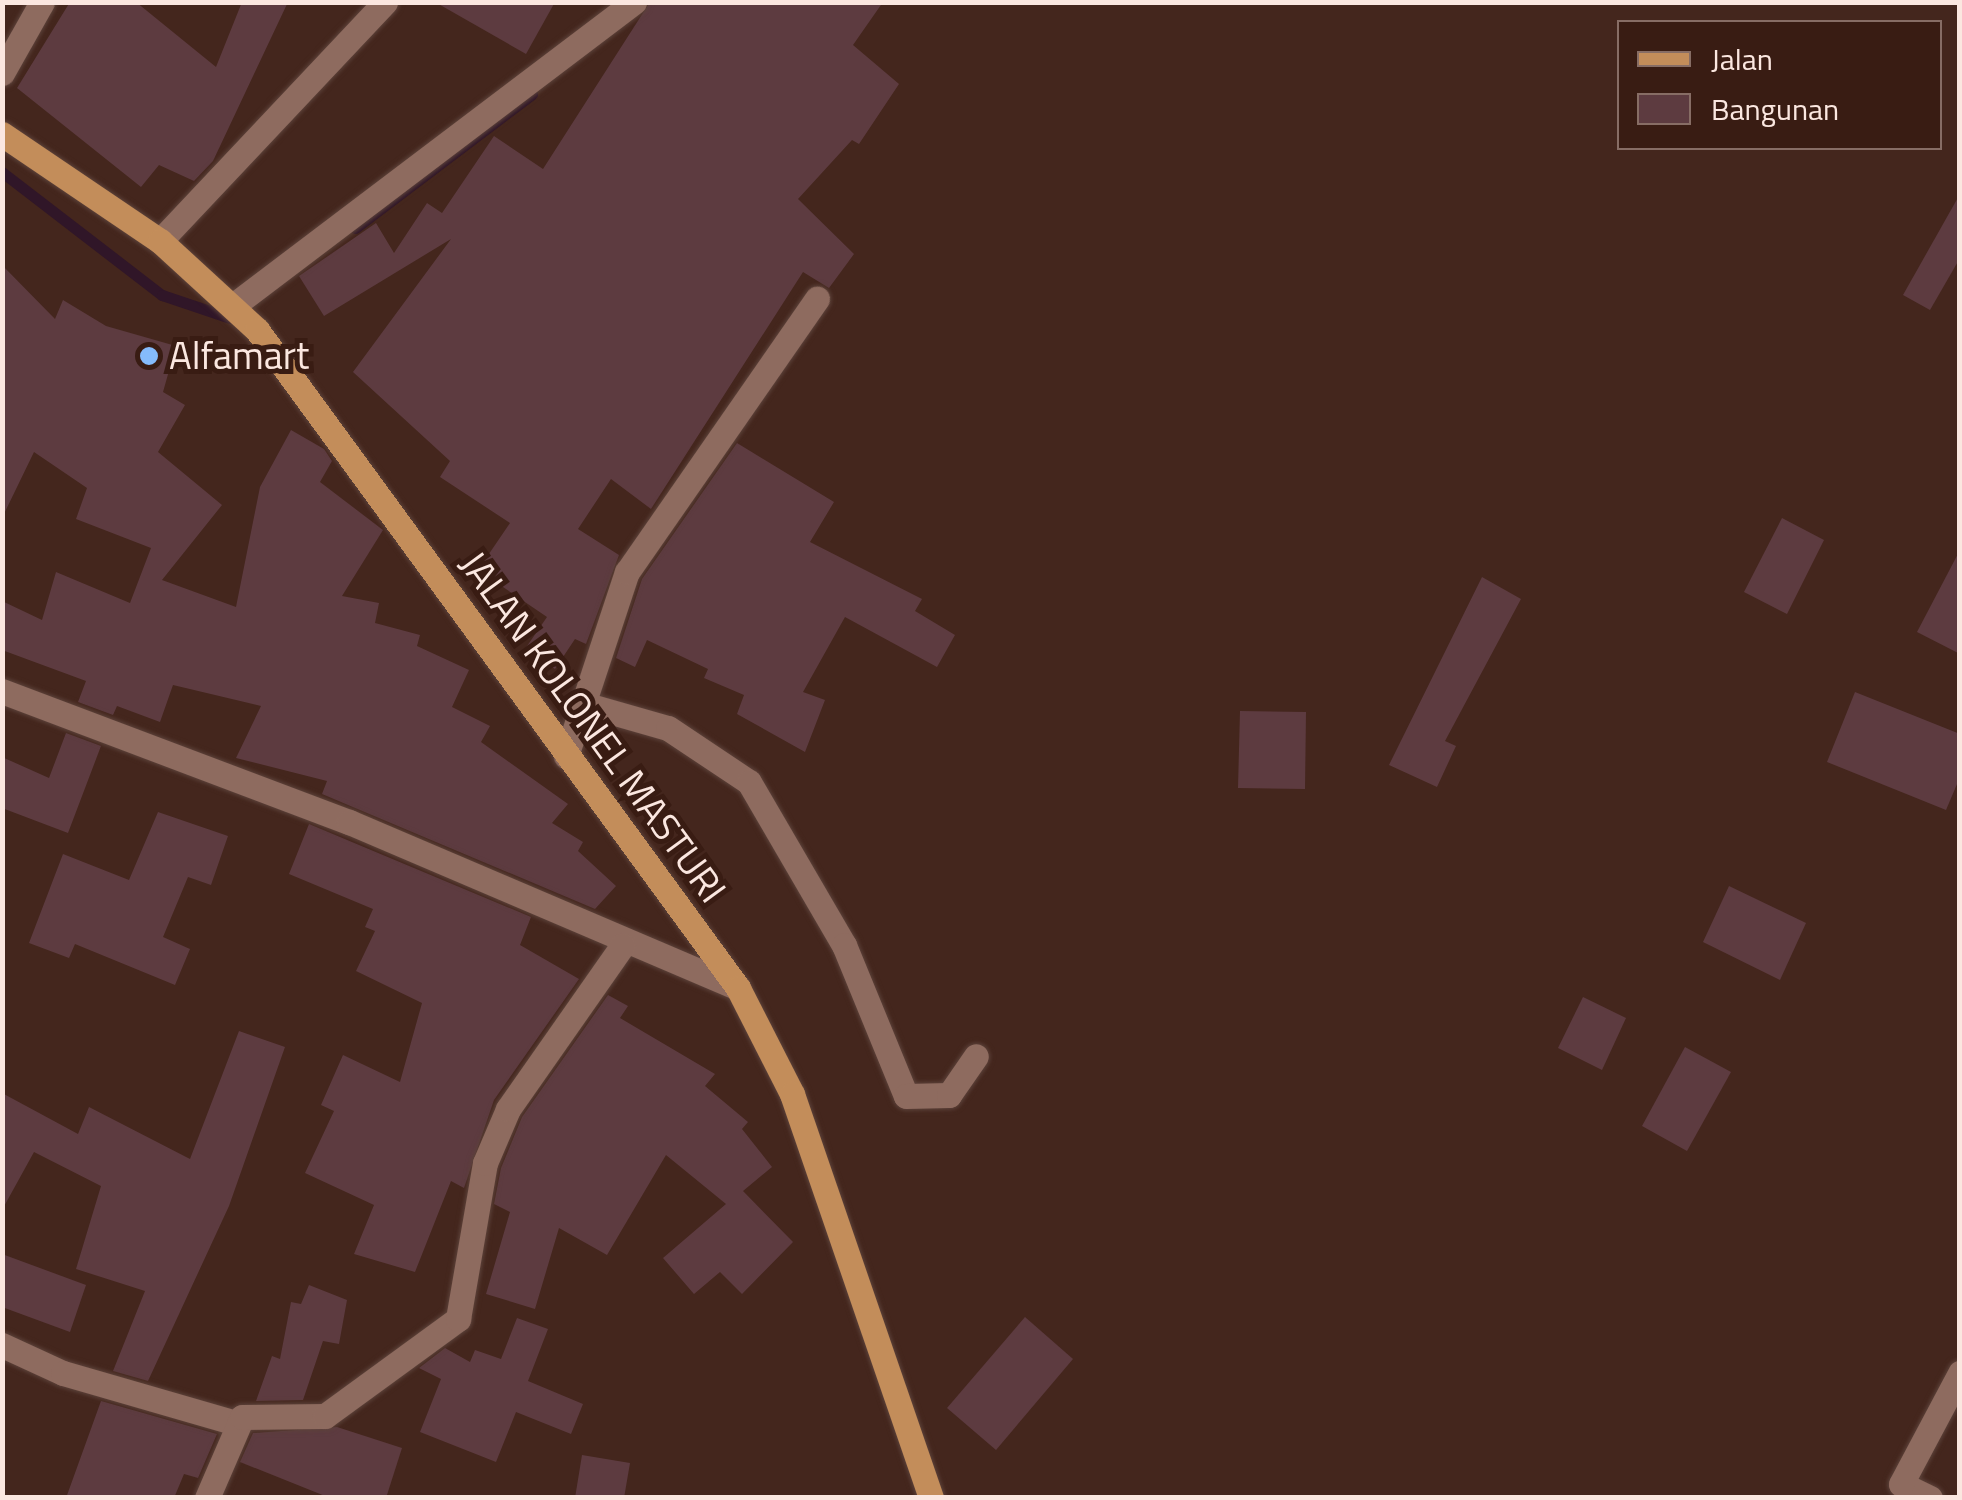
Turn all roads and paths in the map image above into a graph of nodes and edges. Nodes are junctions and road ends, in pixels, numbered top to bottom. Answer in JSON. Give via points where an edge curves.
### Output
{"nodes":[{"id":1,"x":42,"y":2,"type":"edge"},
{"id":2,"x":385,"y":2,"type":"edge"},
{"id":3,"x":634,"y":2,"type":"edge"},
{"id":4,"x":2,"y":73,"type":"edge"},
{"id":5,"x":2,"y":134,"type":"edge"},
{"id":6,"x":160,"y":242,"type":"junction"},
{"id":7,"x":817,"y":298,"type":"dead end"},
{"id":8,"x":234,"y":305,"type":"junction"},
{"id":9,"x":2,"y":691,"type":"edge"},
{"id":10,"x":580,"y":703,"type":"junction"},
{"id":11,"x":566,"y":756,"type":"junction"},
{"id":12,"x":624,"y":945,"type":"junction"},
{"id":13,"x":738,"y":988,"type":"junction"},
{"id":14,"x":976,"y":1056,"type":"dead end"},
{"id":15,"x":2,"y":1345,"type":"edge"},
{"id":16,"x":1960,"y":1373,"type":"edge"},
{"id":17,"x":236,"y":1423,"type":"junction"},
{"id":18,"x":207,"y":1498,"type":"edge"},
{"id":19,"x":932,"y":1498,"type":"edge"},
{"id":20,"x":1930,"y":1498,"type":"edge"}],
"edges":[{"from":1,"to":4,"type":"street"},
{"from":2,"to":6,"type":"street"},
{"from":3,"to":8,"type":"street"},
{"from":5,"to":6,"type":"main road","name":"JALAN KOLONEL MASTURI"},
{"from":6,"to":8,"type":"main road","name":"JALAN KOLONEL MASTURI"},
{"from":7,"to":10,"type":"street","via":[[627,572]]},
{"from":8,"to":11,"type":"main road","name":"JALAN KOLONEL MASTURI","via":[[314,401]]},
{"from":9,"to":12,"type":"street","via":[[349,822]]},
{"from":10,"to":11,"type":"street"},
{"from":10,"to":14,"type":"street","via":[[668,728],[749,782],[844,946],[906,1096],[949,1095]]},
{"from":11,"to":13,"type":"main road","name":"JALAN KOLONEL MASTURI"},
{"from":12,"to":13,"type":"street"},
{"from":12,"to":17,"type":"street","via":[[508,1109],[485,1163],[458,1318],[325,1416]]},
{"from":13,"to":19,"type":"main road","name":"JALAN KOLONEL MASTURI","via":[[792,1094]]},
{"from":15,"to":17,"type":"street"},
{"from":16,"to":20,"type":"street","via":[[1901,1484]]},
{"from":17,"to":18,"type":"street"}]}
